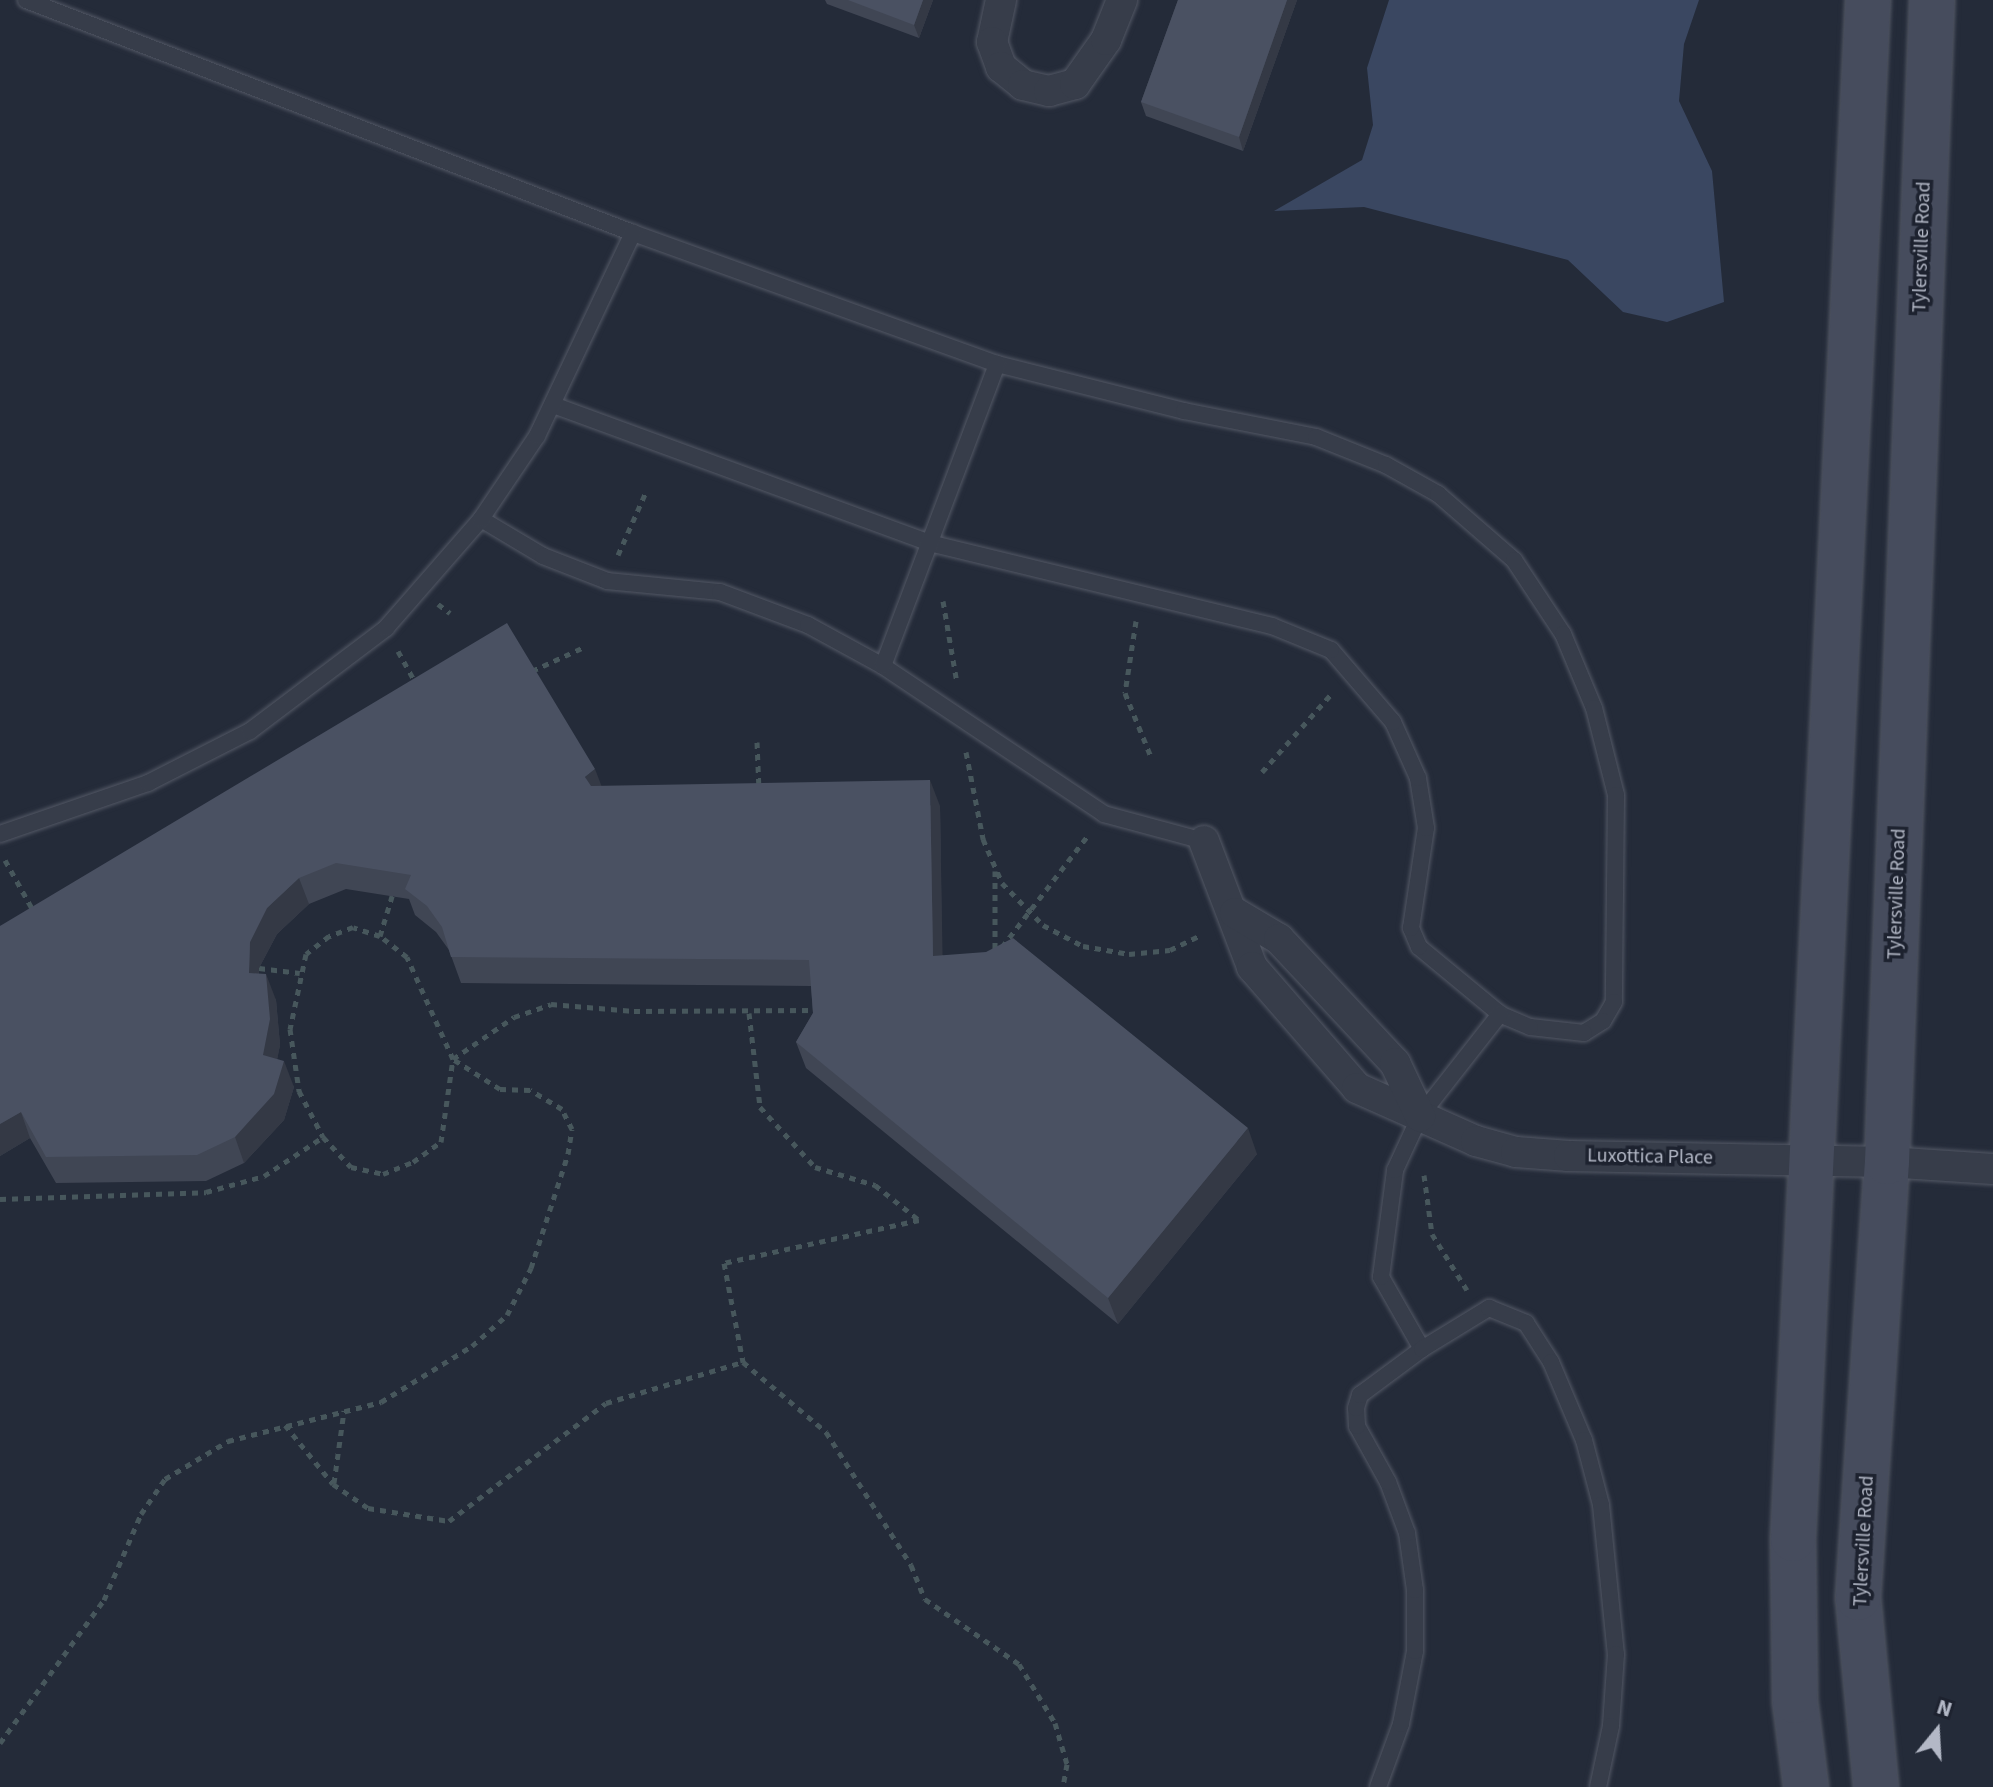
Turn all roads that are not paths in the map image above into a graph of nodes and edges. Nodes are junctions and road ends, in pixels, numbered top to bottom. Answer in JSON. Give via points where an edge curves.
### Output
{"nodes":[{"id":1,"x":26,"y":0,"type":"edge"},
{"id":2,"x":1001,"y":0,"type":"edge"},
{"id":3,"x":1122,"y":0,"type":"edge"},
{"id":4,"x":1868,"y":0,"type":"edge"},
{"id":5,"x":1932,"y":0,"type":"edge"},
{"id":6,"x":633,"y":233,"type":"junction"},
{"id":7,"x":997,"y":364,"type":"junction"},
{"id":8,"x":552,"y":405,"type":"junction"},
{"id":9,"x":481,"y":519,"type":"junction"},
{"id":10,"x":930,"y":543,"type":"junction"},
{"id":11,"x":883,"y":666,"type":"junction"},
{"id":12,"x":0,"y":834,"type":"edge"},
{"id":13,"x":1204,"y":841,"type":"joint"},
{"id":14,"x":1235,"y":913,"type":"junction"},
{"id":15,"x":1500,"y":1014,"type":"junction"},
{"id":16,"x":1420,"y":1116,"type":"junction"},
{"id":17,"x":1811,"y":1161,"type":"junction"},
{"id":18,"x":1887,"y":1162,"type":"junction"},
{"id":19,"x":1993,"y":1169,"type":"edge"},
{"id":20,"x":1422,"y":1349,"type":"junction"},
{"id":21,"x":1378,"y":1787,"type":"edge"},
{"id":22,"x":1598,"y":1787,"type":"edge"},
{"id":23,"x":1806,"y":1787,"type":"edge"},
{"id":24,"x":1876,"y":1787,"type":"edge"}],
"edges":[{"from":1,"to":6,"type":"lane"},
{"from":2,"to":3,"type":"street","via":[[992,42],[1001,67],[1023,85],[1049,91],[1075,84],[1106,40]]},
{"from":4,"to":17,"type":"main road"},
{"from":5,"to":18,"type":"main road","name":"Tylersville Road"},
{"from":6,"to":7,"type":"lane"},
{"from":6,"to":8,"type":"lane"},
{"from":7,"to":10,"type":"lane"},
{"from":7,"to":15,"type":"lane","via":[[1184,411],[1316,437],[1386,465],[1438,494],[1514,560],[1563,634],[1594,708],[1616,795],[1614,1002],[1603,1021],[1584,1033],[1530,1027]]},
{"from":8,"to":9,"type":"lane"},
{"from":8,"to":10,"type":"lane"},
{"from":9,"to":11,"type":"lane","via":[[543,556],[607,581],[720,592],[808,625]]},
{"from":9,"to":12,"type":"lane","via":[[386,628],[250,731],[148,783]]},
{"from":10,"to":11,"type":"lane"},
{"from":10,"to":15,"type":"lane","via":[[1272,626],[1331,650],[1393,722],[1418,778],[1426,828],[1411,928],[1419,947]]},
{"from":11,"to":13,"type":"lane","via":[[1104,814]]},
{"from":13,"to":14,"type":"street","name":"Luxottica Place"},
{"from":14,"to":16,"type":"street","via":[[1279,939],[1395,1063]]},
{"from":14,"to":16,"type":"street","name":"Luxottica Place","via":[[1252,967],[1357,1088]]},
{"from":15,"to":16,"type":"lane"},
{"from":16,"to":17,"type":"street","name":"Luxottica Place","via":[[1516,1152]]},
{"from":16,"to":20,"type":"lane","via":[[1395,1170],[1381,1277]]},
{"from":17,"to":18,"type":"street","name":"Luxottica Place"},
{"from":17,"to":23,"type":"main road","via":[[1793,1539],[1795,1701]]},
{"from":18,"to":19,"type":"street","name":"Luxottica Place"},
{"from":18,"to":24,"type":"main road","name":"Tylersville Road","via":[[1858,1598]]},
{"from":20,"to":21,"type":"lane","via":[[1360,1395],[1356,1408],[1357,1426],[1407,1533],[1415,1590],[1415,1651],[1401,1724]]},
{"from":20,"to":22,"type":"lane","via":[[1489,1308],[1508,1312],[1526,1323],[1551,1362],[1584,1440],[1601,1505],[1616,1654],[1611,1726]]}]}
